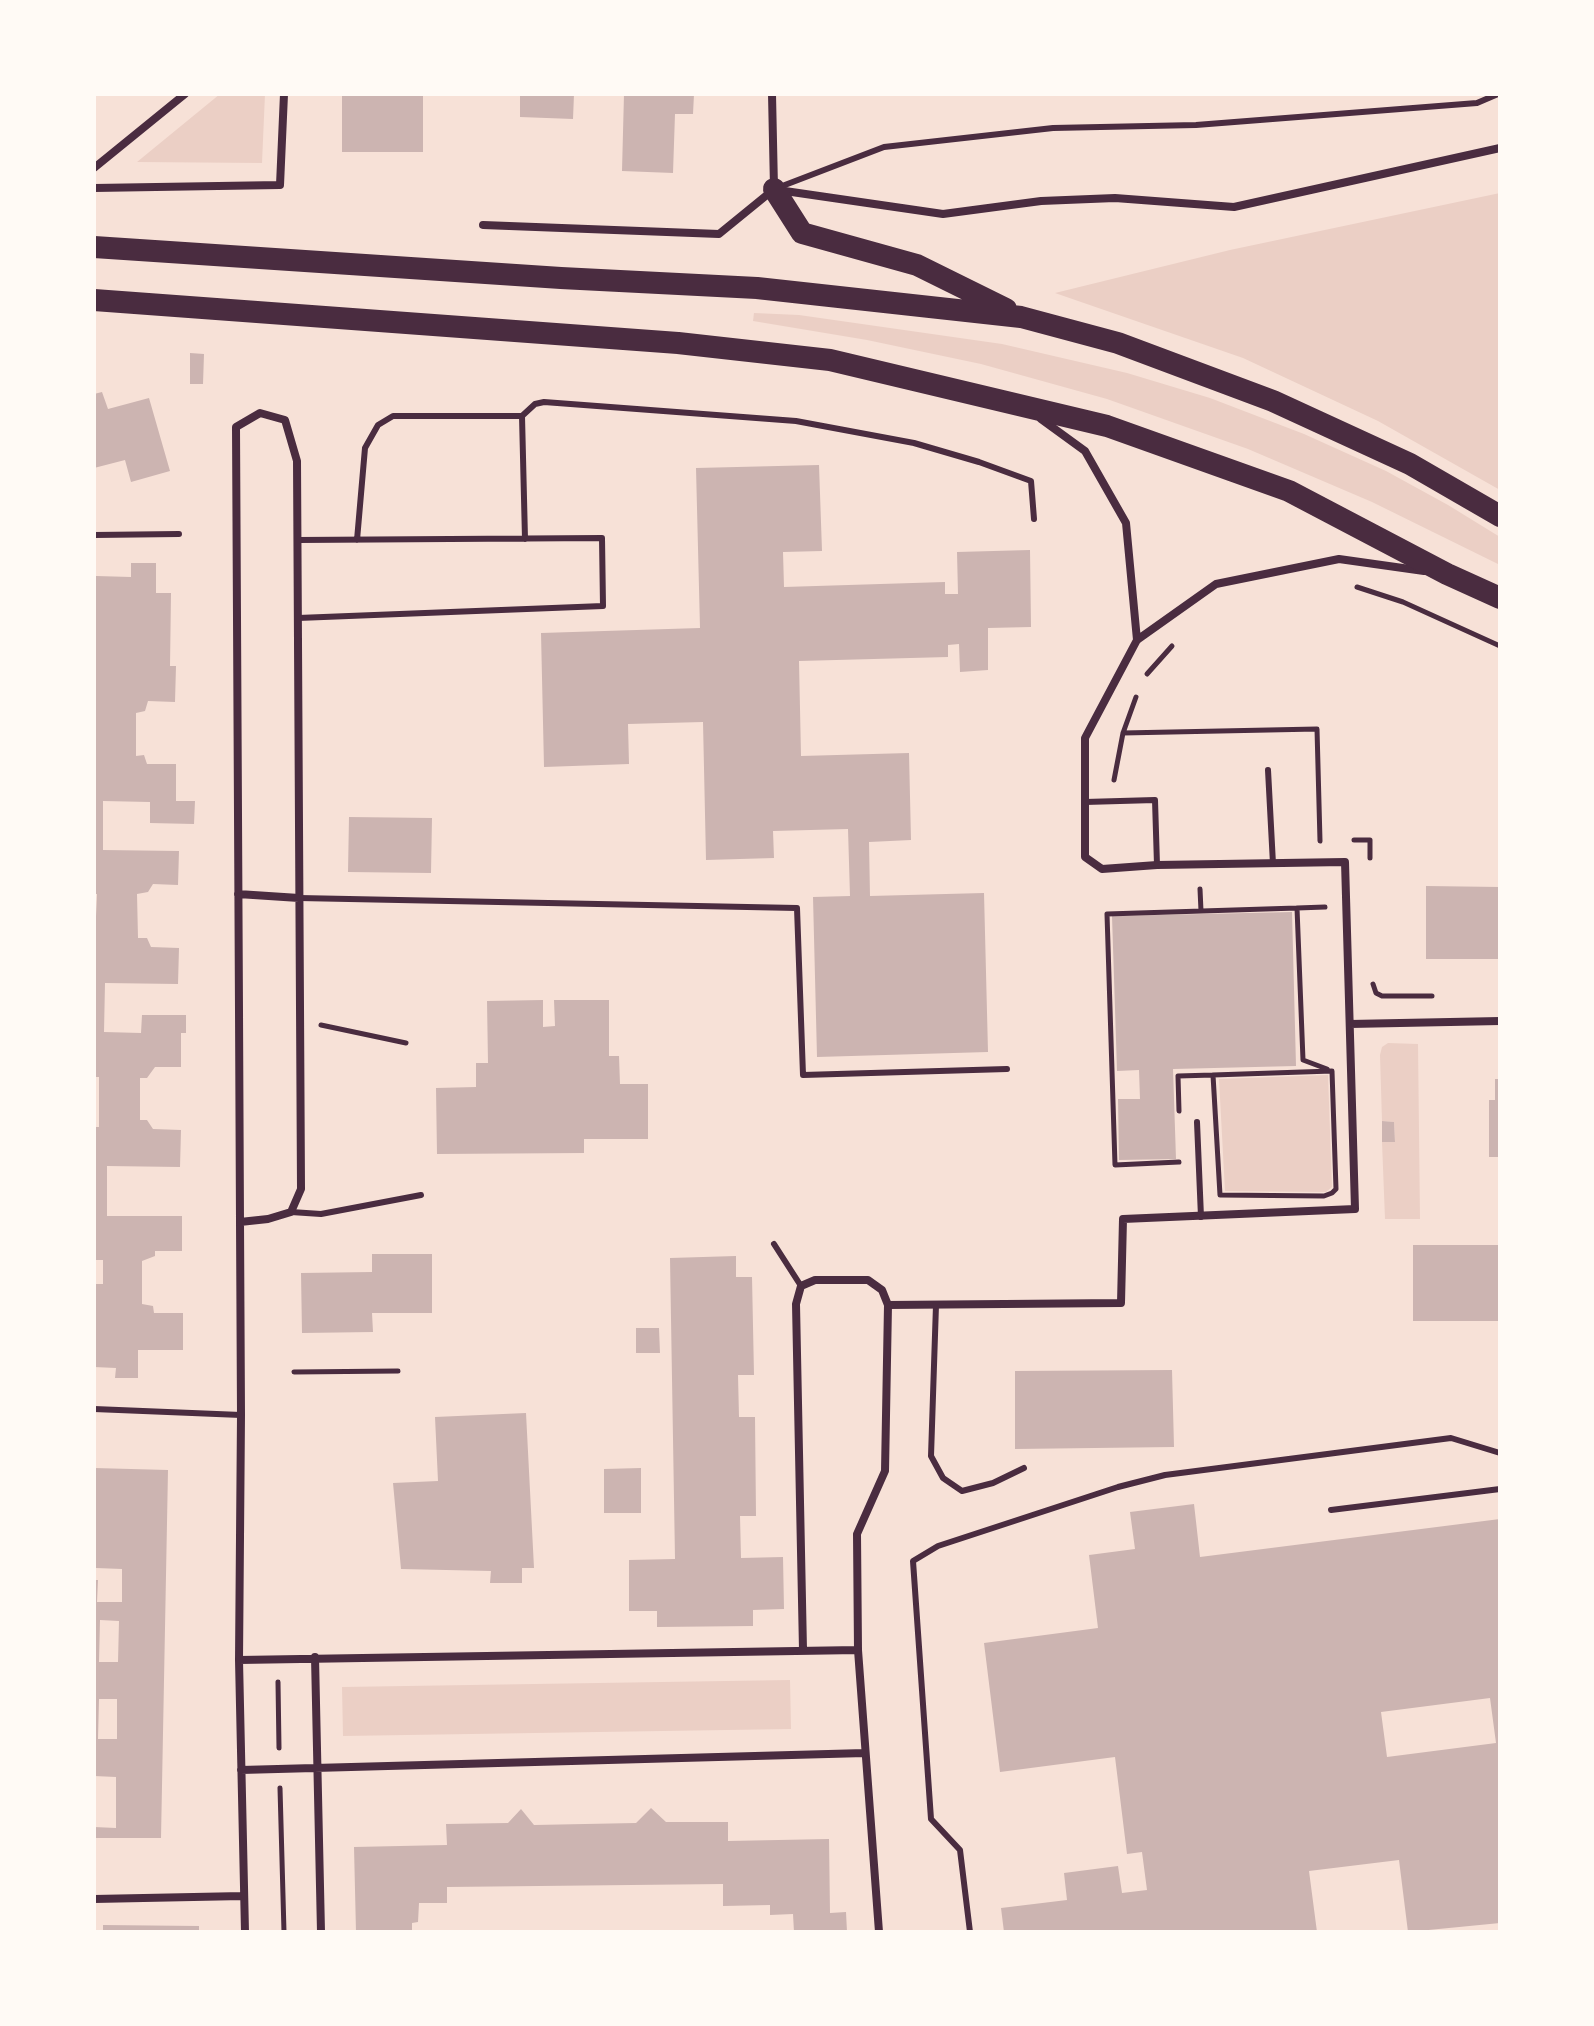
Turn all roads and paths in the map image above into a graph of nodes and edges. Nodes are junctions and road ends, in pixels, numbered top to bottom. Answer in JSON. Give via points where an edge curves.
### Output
{"nodes":[{"id":1,"x":185,"y":94,"type":"edge"},
{"id":2,"x":284,"y":94,"type":"edge"},
{"id":3,"x":772,"y":94,"type":"edge"},
{"id":4,"x":1498,"y":94,"type":"edge"},
{"id":5,"x":1500,"y":148,"type":"edge"},
{"id":6,"x":94,"y":168,"type":"edge"},
{"id":7,"x":94,"y":188,"type":"edge"},
{"id":8,"x":774,"y":189,"type":"junction"},
{"id":9,"x":483,"y":225,"type":"dead end"},
{"id":10,"x":94,"y":247,"type":"edge"},
{"id":11,"x":94,"y":300,"type":"edge"},
{"id":12,"x":1021,"y":317,"type":"junction"},
{"id":13,"x":1021,"y":404,"type":"junction"},
{"id":14,"x":522,"y":416,"type":"junction"},
{"id":15,"x":1500,"y":516,"type":"edge"},
{"id":16,"x":1034,"y":519,"type":"dead end"},
{"id":17,"x":179,"y":534,"type":"dead end"},
{"id":18,"x":94,"y":535,"type":"edge"},
{"id":19,"x":525,"y":539,"type":"junction"},
{"id":20,"x":298,"y":540,"type":"junction"},
{"id":21,"x":357,"y":540,"type":"junction"},
{"id":22,"x":1447,"y":574,"type":"junction"},
{"id":23,"x":1355,"y":587,"type":"dead end"},
{"id":24,"x":1498,"y":599,"type":"edge"},
{"id":25,"x":298,"y":618,"type":"junction"},
{"id":26,"x":1137,"y":640,"type":"junction"},
{"id":27,"x":1173,"y":645,"type":"dead end"},
{"id":28,"x":1500,"y":646,"type":"edge"},
{"id":29,"x":1142,"y":681,"type":"dead end"},
{"id":30,"x":1137,"y":694,"type":"dead end"},
{"id":31,"x":1268,"y":770,"type":"dead end"},
{"id":32,"x":1085,"y":802,"type":"junction"},
{"id":33,"x":1113,"y":802,"type":"junction"},
{"id":34,"x":1273,"y":864,"type":"junction"},
{"id":35,"x":1157,"y":865,"type":"junction"},
{"id":36,"x":1200,"y":889,"type":"junction"},
{"id":37,"x":1215,"y":889,"type":"dead end"},
{"id":38,"x":1186,"y":890,"type":"dead end"},
{"id":39,"x":238,"y":894,"type":"junction"},
{"id":40,"x":1328,"y":894,"type":"dead end"},
{"id":41,"x":299,"y":898,"type":"junction"},
{"id":42,"x":1297,"y":908,"type":"junction"},
{"id":43,"x":1201,"y":911,"type":"junction"},
{"id":44,"x":300,"y":1011,"type":"junction"},
{"id":45,"x":1500,"y":1021,"type":"edge"},
{"id":46,"x":1350,"y":1024,"type":"junction"},
{"id":47,"x":406,"y":1043,"type":"dead end"},
{"id":48,"x":1007,"y":1069,"type":"dead end"},
{"id":49,"x":1332,"y":1071,"type":"junction"},
{"id":50,"x":1197,"y":1122,"type":"dead end"},
{"id":51,"x":1180,"y":1162,"type":"dead end"},
{"id":52,"x":421,"y":1195,"type":"dead end"},
{"id":53,"x":291,"y":1212,"type":"junction"},
{"id":54,"x":1201,"y":1217,"type":"junction"},
{"id":55,"x":240,"y":1222,"type":"junction"},
{"id":56,"x":774,"y":1244,"type":"dead end"},
{"id":57,"x":801,"y":1286,"type":"junction"},
{"id":58,"x":888,"y":1305,"type":"junction"},
{"id":59,"x":936,"y":1305,"type":"junction"},
{"id":60,"x":398,"y":1371,"type":"dead end"},
{"id":61,"x":294,"y":1372,"type":"dead end"},
{"id":62,"x":94,"y":1409,"type":"edge"},
{"id":63,"x":241,"y":1415,"type":"junction"},
{"id":64,"x":1500,"y":1453,"type":"edge"},
{"id":65,"x":1024,"y":1468,"type":"dead end"},
{"id":66,"x":1500,"y":1489,"type":"edge"},
{"id":67,"x":1331,"y":1510,"type":"dead end"},
{"id":68,"x":803,"y":1650,"type":"junction"},
{"id":69,"x":858,"y":1650,"type":"junction"},
{"id":70,"x":315,"y":1657,"type":"junction"},
{"id":71,"x":239,"y":1660,"type":"junction"},
{"id":72,"x":278,"y":1677,"type":"dead end"},
{"id":73,"x":279,"y":1753,"type":"dead end"},
{"id":74,"x":865,"y":1753,"type":"junction"},
{"id":75,"x":319,"y":1768,"type":"junction"},
{"id":76,"x":241,"y":1770,"type":"junction"},
{"id":77,"x":280,"y":1787,"type":"dead end"},
{"id":78,"x":243,"y":1896,"type":"junction"},
{"id":79,"x":94,"y":1899,"type":"edge"},
{"id":80,"x":245,"y":1932,"type":"edge"},
{"id":81,"x":284,"y":1932,"type":"edge"},
{"id":82,"x":321,"y":1932,"type":"edge"},
{"id":83,"x":879,"y":1932,"type":"edge"},
{"id":84,"x":970,"y":1932,"type":"edge"}],
"edges":[{"from":1,"to":6,"type":"street"},
{"from":2,"to":7,"type":"street","via":[[280,185]]},
{"from":3,"to":8,"type":"street"},
{"from":4,"to":8,"type":"lane","via":[[1477,103],[1196,125],[1053,128],[884,147]]},
{"from":5,"to":8,"type":"street","via":[[1234,207],[1115,198],[943,214]]},
{"from":8,"to":9,"type":"street","via":[[719,234]]},
{"from":8,"to":12,"type":"highway","via":[[802,233],[917,265]]},
{"from":10,"to":12,"type":"highway","via":[[757,288]]},
{"from":11,"to":13,"type":"highway","via":[[815,358]]},
{"from":12,"to":15,"type":"highway","via":[[1118,343],[1273,401],[1410,464]]},
{"from":13,"to":22,"type":"highway","via":[[1107,426],[1289,491]]},
{"from":13,"to":26,"type":"street","via":[[1085,451],[1126,523]]},
{"from":14,"to":16,"type":"lane","via":[[544,402],[796,421],[848,430],[940,451],[1031,481]]},
{"from":14,"to":19,"type":"lane"},
{"from":14,"to":21,"type":"lane","via":[[393,416],[378,425],[365,448]]},
{"from":17,"to":18,"type":"lane"},
{"from":19,"to":21,"type":"lane"},
{"from":19,"to":25,"type":"lane","via":[[602,538],[603,606]]},
{"from":20,"to":21,"type":"lane"},
{"from":20,"to":25,"type":"street"},
{"from":20,"to":39,"type":"street","via":[[297,461],[285,420],[260,413],[236,427]]},
{"from":22,"to":24,"type":"highway"},
{"from":22,"to":26,"type":"street","via":[[1339,559],[1216,584]]},
{"from":23,"to":28,"type":"path","via":[[1403,602]]},
{"from":25,"to":41,"type":"street"},
{"from":26,"to":32,"type":"street","via":[[1085,738]]},
{"from":27,"to":29,"type":"path"},
{"from":30,"to":33,"type":"path","via":[[1123,733]]},
{"from":31,"to":34,"type":"lane"},
{"from":32,"to":33,"type":"lane"},
{"from":32,"to":35,"type":"street","via":[[1085,857],[1102,869]]},
{"from":33,"to":35,"type":"lane","via":[[1155,800]]},
{"from":34,"to":35,"type":"street"},
{"from":34,"to":46,"type":"street","via":[[1345,862]]},
{"from":36,"to":37,"type":"path"},
{"from":36,"to":38,"type":"path"},
{"from":36,"to":43,"type":"path"},
{"from":39,"to":41,"type":"street"},
{"from":39,"to":55,"type":"street"},
{"from":40,"to":42,"type":"path","via":[[1328,907]]},
{"from":41,"to":44,"type":"street"},
{"from":41,"to":48,"type":"lane","via":[[797,908],[803,1075]]},
{"from":42,"to":43,"type":"path"},
{"from":42,"to":49,"type":"path","via":[[1303,1060]]},
{"from":43,"to":51,"type":"path","via":[[1107,914],[1115,1165]]},
{"from":44,"to":47,"type":"path","via":[[318,1024]]},
{"from":44,"to":53,"type":"street","via":[[301,1189]]},
{"from":45,"to":46,"type":"street"},
{"from":46,"to":54,"type":"street","via":[[1355,1209]]},
{"from":49,"to":49,"type":"path","via":[[1336,1189],[1324,1196],[1220,1195],[1213,1075]]},
{"from":50,"to":54,"type":"lane"},
{"from":52,"to":53,"type":"lane","via":[[321,1214]]},
{"from":53,"to":55,"type":"street"},
{"from":54,"to":59,"type":"street","via":[[1123,1219],[1121,1303]]},
{"from":55,"to":63,"type":"street"},
{"from":56,"to":57,"type":"lane"},
{"from":57,"to":58,"type":"street","via":[[815,1280],[868,1280],[882,1290]]},
{"from":57,"to":68,"type":"street","via":[[796,1354]]},
{"from":58,"to":59,"type":"street"},
{"from":58,"to":69,"type":"street","via":[[885,1471],[857,1534]]},
{"from":59,"to":65,"type":"lane","via":[[931,1456],[943,1478],[962,1491]]},
{"from":60,"to":61,"type":"path"},
{"from":62,"to":63,"type":"lane"},
{"from":63,"to":71,"type":"street"},
{"from":64,"to":84,"type":"lane","via":[[1451,1438],[1165,1475],[938,1546],[913,1561],[931,1819],[960,1850]]},
{"from":66,"to":67,"type":"lane"},
{"from":68,"to":69,"type":"street"},
{"from":68,"to":70,"type":"street"},
{"from":69,"to":74,"type":"street"},
{"from":70,"to":71,"type":"street"},
{"from":70,"to":75,"type":"street"},
{"from":71,"to":76,"type":"street"},
{"from":72,"to":73,"type":"path"},
{"from":74,"to":75,"type":"street"},
{"from":74,"to":83,"type":"street"},
{"from":75,"to":76,"type":"street"},
{"from":75,"to":82,"type":"street"},
{"from":76,"to":78,"type":"street"},
{"from":77,"to":81,"type":"path"},
{"from":78,"to":79,"type":"street"},
{"from":78,"to":80,"type":"street"}]}
